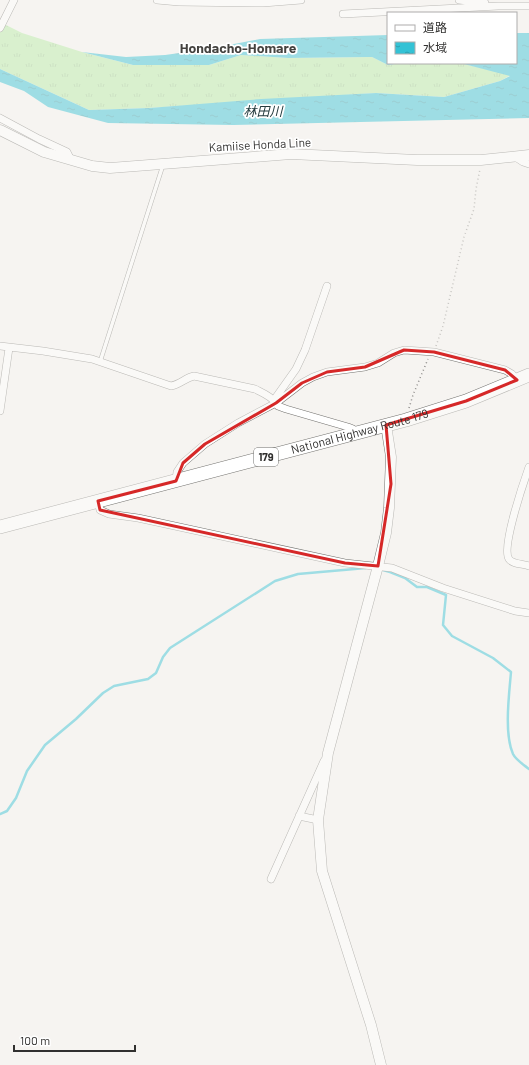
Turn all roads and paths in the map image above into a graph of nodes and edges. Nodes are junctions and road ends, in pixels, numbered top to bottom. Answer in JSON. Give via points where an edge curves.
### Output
{"nodes":[{"id":1,"x":14,"y":0,"type":"edge"},
{"id":2,"x":157,"y":0,"type":"edge"},
{"id":3,"x":301,"y":0,"type":"edge"},
{"id":4,"x":459,"y":0,"type":"edge"},
{"id":5,"x":498,"y":6,"type":"junction"},
{"id":6,"x":529,"y":6,"type":"edge"},
{"id":7,"x":343,"y":14,"type":"dead end"},
{"id":8,"x":0,"y":28,"type":"edge"},
{"id":9,"x":0,"y":118,"type":"edge"},
{"id":10,"x":0,"y":130,"type":"edge"},
{"id":11,"x":529,"y":155,"type":"edge"},
{"id":12,"x":514,"y":156,"type":"junction"},
{"id":13,"x":71,"y":160,"type":"junction"},
{"id":14,"x":481,"y":160,"type":"junction"},
{"id":15,"x":164,"y":163,"type":"junction"},
{"id":16,"x":529,"y":164,"type":"edge"},
{"id":17,"x":327,"y":286,"type":"dead end"},
{"id":18,"x":0,"y":346,"type":"edge"},
{"id":19,"x":9,"y":348,"type":"junction"},
{"id":20,"x":434,"y":352,"type":"junction"},
{"id":21,"x":100,"y":362,"type":"junction"},
{"id":22,"x":529,"y":374,"type":"edge"},
{"id":23,"x":517,"y":380,"type":"junction"},
{"id":24,"x":275,"y":402,"type":"junction"},
{"id":25,"x":0,"y":411,"type":"edge"},
{"id":26,"x":406,"y":420,"type":"junction"},
{"id":27,"x":386,"y":425,"type":"junction"},
{"id":28,"x":355,"y":433,"type":"junction"},
{"id":29,"x":529,"y":467,"type":"edge"},
{"id":30,"x":176,"y":481,"type":"junction"},
{"id":31,"x":98,"y":501,"type":"junction"},
{"id":32,"x":0,"y":527,"type":"edge"},
{"id":33,"x":529,"y":566,"type":"edge"},
{"id":34,"x":378,"y":568,"type":"junction"},
{"id":35,"x":529,"y":613,"type":"edge"},
{"id":36,"x":328,"y":752,"type":"junction"},
{"id":37,"x":300,"y":816,"type":"junction"},
{"id":38,"x":318,"y":820,"type":"junction"},
{"id":39,"x":271,"y":879,"type":"dead end"},
{"id":40,"x":381,"y":1065,"type":"edge"}],
"edges":[{"from":1,"to":8,"type":"street"},
{"from":2,"to":3,"type":"street","via":[[263,3]]},
{"from":4,"to":5,"type":"street"},
{"from":5,"to":6,"type":"street"},
{"from":5,"to":7,"type":"street"},
{"from":9,"to":13,"type":"street","via":[[67,152]]},
{"from":10,"to":13,"type":"street","name":"Kamiise Honda Line","via":[[44,152]]},
{"from":11,"to":12,"type":"street","name":"Kamiise Honda Line"},
{"from":12,"to":14,"type":"street","name":"Kamiise Honda Line"},
{"from":12,"to":16,"type":"street"},
{"from":13,"to":15,"type":"street","name":"Kamiise Honda Line","via":[[110,168]]},
{"from":14,"to":15,"type":"street","name":"Kamiise Honda Line","via":[[417,160],[291,154]]},
{"from":14,"to":20,"type":"path","via":[[474,209]]},
{"from":15,"to":21,"type":"lane"},
{"from":17,"to":24,"type":"street","via":[[306,350]]},
{"from":18,"to":19,"type":"street"},
{"from":19,"to":21,"type":"street","via":[[43,351]]},
{"from":19,"to":25,"type":"street"},
{"from":20,"to":23,"type":"street","via":[[505,370]]},
{"from":20,"to":24,"type":"street","via":[[404,350],[365,368],[327,372],[302,383]]},
{"from":20,"to":26,"type":"path","via":[[413,395]]},
{"from":21,"to":24,"type":"street","via":[[171,386],[179,385],[194,376],[256,390]]},
{"from":22,"to":23,"type":"highway","name":"National Highway Route 179","number":"179"},
{"from":23,"to":26,"type":"highway","name":"National Highway Route 179","number":"179","via":[[466,401]]},
{"from":24,"to":28,"type":"street","via":[[286,409],[348,426]]},
{"from":24,"to":30,"type":"street","via":[[205,444],[183,463],[177,472]]},
{"from":26,"to":27,"type":"highway","name":"National Highway Route 179","number":"179"},
{"from":27,"to":28,"type":"highway","name":"National Highway Route 179","number":"179"},
{"from":27,"to":34,"type":"street","via":[[391,457],[391,484],[386,533]]},
{"from":28,"to":30,"type":"highway","name":"National Highway Route 179","number":"179"},
{"from":29,"to":33,"type":"street","via":[[507,546],[508,558],[511,561]]},
{"from":30,"to":31,"type":"highway","name":"National Highway Route 179","number":"179"},
{"from":31,"to":32,"type":"highway","name":"National Highway Route 179","number":"179"},
{"from":31,"to":34,"type":"street","via":[[100,510],[109,514]]},
{"from":34,"to":35,"type":"street","via":[[392,568],[443,588],[514,611]]},
{"from":34,"to":36,"type":"street"},
{"from":36,"to":37,"type":"street"},
{"from":36,"to":38,"type":"street"},
{"from":37,"to":38,"type":"street"},
{"from":37,"to":39,"type":"street"},
{"from":38,"to":40,"type":"street","via":[[322,871],[371,1025]]}]}
